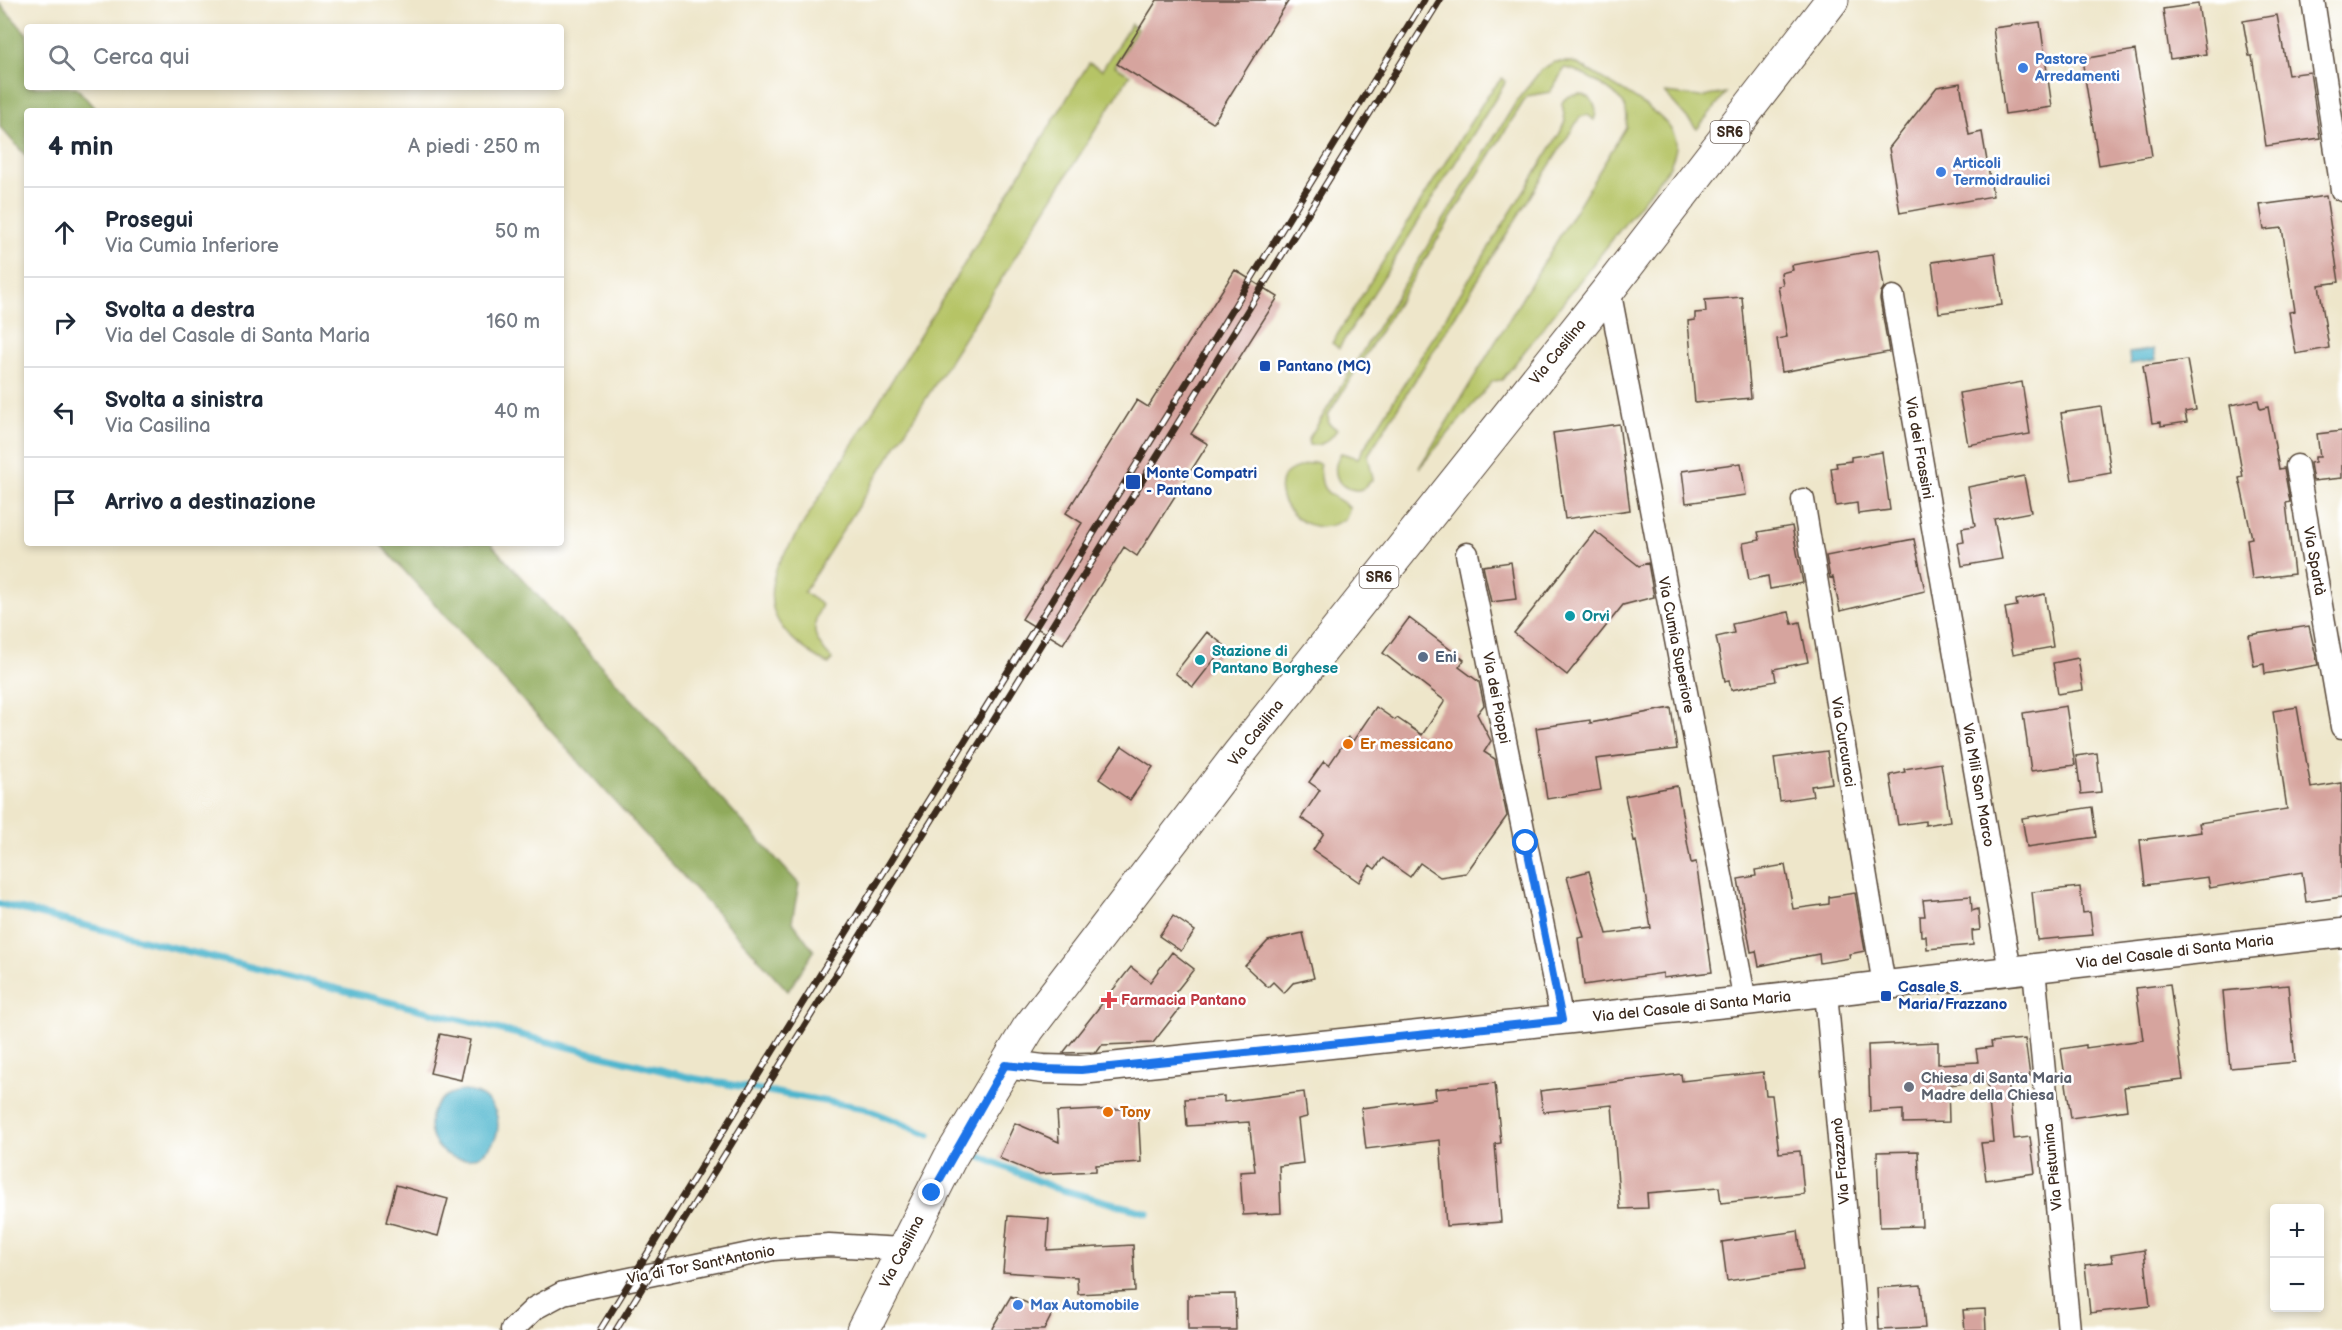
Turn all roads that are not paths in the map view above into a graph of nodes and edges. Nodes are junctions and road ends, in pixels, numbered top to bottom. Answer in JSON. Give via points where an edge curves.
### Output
{"nodes":[{"id":1,"x":1833,"y":0,"type":"edge"},
{"id":2,"x":2313,"y":0,"type":"edge"},
{"id":3,"x":2342,"y":190,"type":"edge"},
{"id":4,"x":1609,"y":289,"type":"junction"},
{"id":5,"x":1893,"y":297,"type":"dead end"},
{"id":6,"x":2297,"y":466,"type":"dead end"},
{"id":7,"x":1803,"y":500,"type":"dead end"},
{"id":8,"x":1467,"y":554,"type":"dead end"},
{"id":9,"x":1946,"y":598,"type":"joint"},
{"id":10,"x":2342,"y":727,"type":"edge"},
{"id":11,"x":2342,"y":933,"type":"edge"},
{"id":12,"x":2022,"y":970,"type":"junction"},
{"id":13,"x":1884,"y":985,"type":"junction"},
{"id":14,"x":1826,"y":992,"type":"junction"},
{"id":15,"x":1745,"y":1001,"type":"junction"},
{"id":16,"x":1562,"y":1020,"type":"junction"},
{"id":17,"x":1005,"y":1065,"type":"junction"},
{"id":18,"x":903,"y":1249,"type":"junction"},
{"id":19,"x":512,"y":1330,"type":"edge"},
{"id":20,"x":863,"y":1330,"type":"edge"},
{"id":21,"x":1856,"y":1330,"type":"edge"},
{"id":22,"x":2069,"y":1330,"type":"edge"}],
"edges":[{"from":1,"to":4,"type":"main road","name":"Via Casilina","number":"SR6"},
{"from":2,"to":3,"type":"street"},
{"from":4,"to":15,"type":"street","name":"Via Cumia Superiore"},
{"from":4,"to":17,"type":"main road","name":"Via Casilina","number":"SR6","via":[[1225,772],[1061,984]]},
{"from":5,"to":9,"type":"street","name":"Via dei Frassini"},
{"from":6,"to":10,"type":"street","name":"Via Spartà"},
{"from":7,"to":13,"type":"street","name":"Via Curcuraci"},
{"from":8,"to":16,"type":"street","name":"Via dei Pioppi"},
{"from":9,"to":12,"type":"street","name":"Via Mili San Marco"},
{"from":11,"to":12,"type":"street","name":"Via del Casale di Santa Maria"},
{"from":12,"to":13,"type":"street","name":"Via del Casale di Santa Maria"},
{"from":12,"to":22,"type":"street","name":"Via Pistunina"},
{"from":13,"to":14,"type":"street","name":"Via del Casale di Santa Maria"},
{"from":14,"to":15,"type":"street","name":"Via del Casale di Santa Maria"},
{"from":14,"to":21,"type":"street","name":"Via Frazzanò"},
{"from":15,"to":16,"type":"street","name":"Via del Casale di Santa Maria"},
{"from":16,"to":17,"type":"street","name":"Via del Casale di Santa Maria","via":[[1081,1070]]},
{"from":17,"to":18,"type":"main road","name":"Via Casilina","number":"SR6","via":[[950,1158]]},
{"from":18,"to":19,"type":"street","name":"Via di Tor Sant'Antonio","via":[[829,1245],[750,1253],[563,1293],[536,1308]]},
{"from":18,"to":20,"type":"main road","name":"Via Casilina","number":"SR6"}]}
